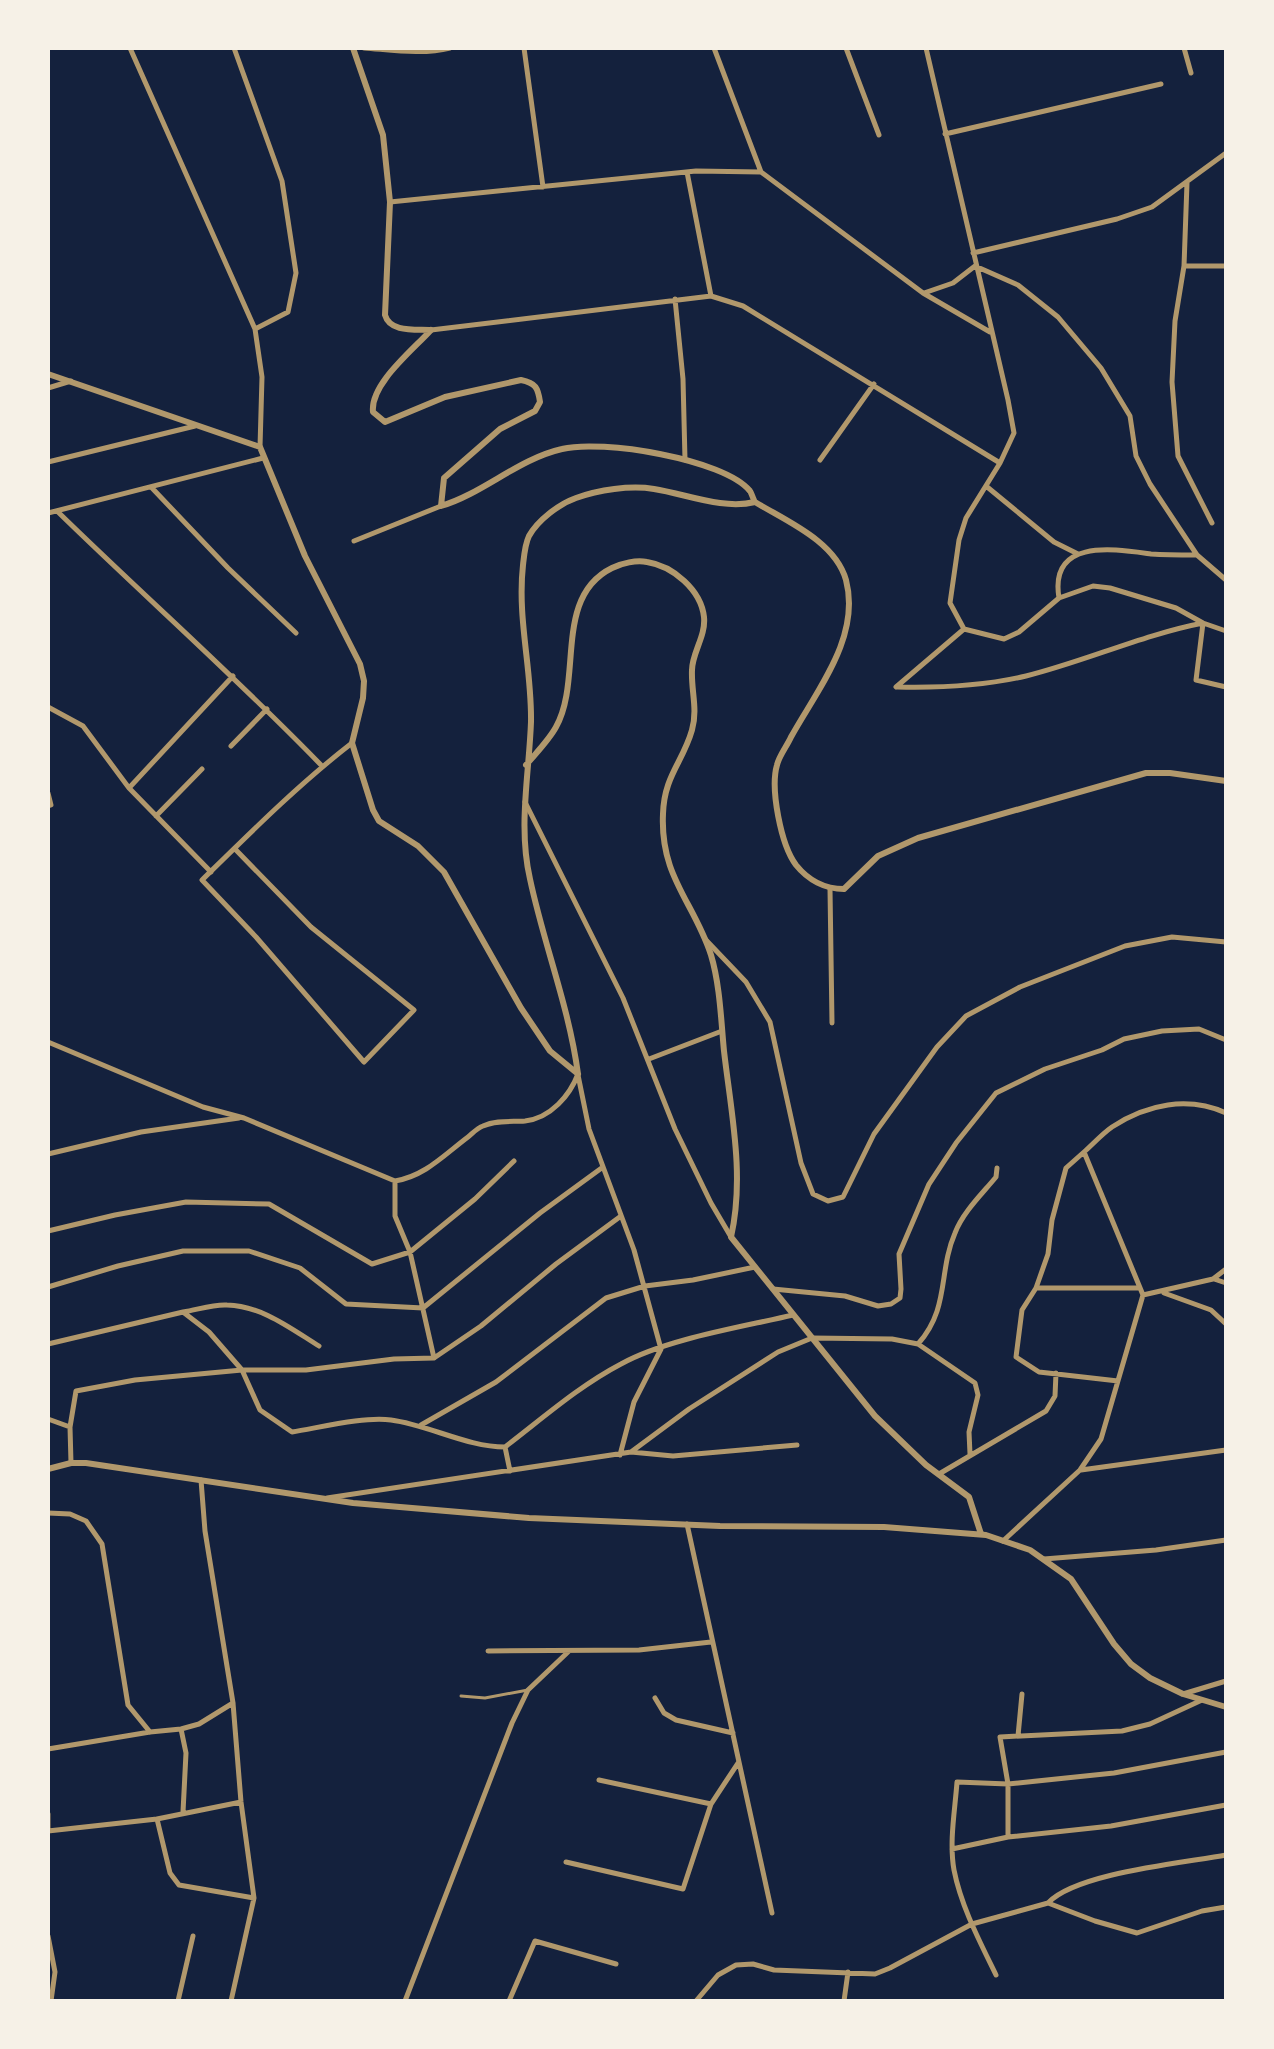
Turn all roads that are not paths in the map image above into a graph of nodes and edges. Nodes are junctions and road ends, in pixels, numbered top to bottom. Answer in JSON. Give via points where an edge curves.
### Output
{"nodes":[{"id":1,"x":130,"y":48,"type":"edge"},
{"id":2,"x":234,"y":48,"type":"edge"},
{"id":3,"x":353,"y":48,"type":"edge"},
{"id":4,"x":364,"y":48,"type":"edge"},
{"id":5,"x":450,"y":48,"type":"edge"},
{"id":6,"x":524,"y":48,"type":"edge"},
{"id":7,"x":714,"y":48,"type":"edge"},
{"id":8,"x":846,"y":48,"type":"edge"},
{"id":9,"x":926,"y":48,"type":"edge"},
{"id":10,"x":1184,"y":48,"type":"edge"},
{"id":11,"x":1191,"y":73,"type":"dead end"},
{"id":12,"x":1161,"y":84,"type":"dead end"},
{"id":13,"x":945,"y":134,"type":"junction"},
{"id":14,"x":879,"y":135,"type":"dead end"},
{"id":15,"x":1226,"y":153,"type":"edge"},
{"id":16,"x":687,"y":172,"type":"junction"},
{"id":17,"x":761,"y":172,"type":"junction"},
{"id":18,"x":1187,"y":183,"type":"junction"},
{"id":19,"x":543,"y":187,"type":"junction"},
{"id":20,"x":390,"y":202,"type":"junction"},
{"id":21,"x":973,"y":253,"type":"junction"},
{"id":22,"x":975,"y":266,"type":"junction"},
{"id":23,"x":1184,"y":266,"type":"junction"},
{"id":24,"x":1226,"y":266,"type":"edge"},
{"id":25,"x":923,"y":293,"type":"junction"},
{"id":26,"x":711,"y":296,"type":"junction"},
{"id":27,"x":675,"y":299,"type":"junction"},
{"id":28,"x":255,"y":329,"type":"junction"},
{"id":29,"x":431,"y":330,"type":"junction"},
{"id":30,"x":991,"y":332,"type":"junction"},
{"id":31,"x":48,"y":374,"type":"edge"},
{"id":32,"x":72,"y":381,"type":"junction"},
{"id":33,"x":874,"y":384,"type":"junction"},
{"id":34,"x":48,"y":388,"type":"edge"},
{"id":35,"x":195,"y":426,"type":"junction"},
{"id":36,"x":260,"y":447,"type":"junction"},
{"id":37,"x":263,"y":458,"type":"junction"},
{"id":38,"x":685,"y":460,"type":"junction"},
{"id":39,"x":820,"y":460,"type":"dead end"},
{"id":40,"x":48,"y":462,"type":"edge"},
{"id":41,"x":1000,"y":463,"type":"junction"},
{"id":42,"x":986,"y":486,"type":"junction"},
{"id":43,"x":152,"y":488,"type":"junction"},
{"id":44,"x":755,"y":502,"type":"junction"},
{"id":45,"x":441,"y":506,"type":"junction"},
{"id":46,"x":57,"y":511,"type":"junction"},
{"id":47,"x":48,"y":513,"type":"edge"},
{"id":48,"x":1212,"y":523,"type":"dead end"},
{"id":49,"x":354,"y":541,"type":"dead end"},
{"id":50,"x":1079,"y":554,"type":"junction"},
{"id":51,"x":1197,"y":555,"type":"junction"},
{"id":52,"x":1226,"y":580,"type":"edge"},
{"id":53,"x":1059,"y":598,"type":"junction"},
{"id":54,"x":1203,"y":623,"type":"junction"},
{"id":55,"x":964,"y":629,"type":"junction"},
{"id":56,"x":1226,"y":631,"type":"edge"},
{"id":57,"x":296,"y":633,"type":"dead end"},
{"id":58,"x":233,"y":676,"type":"junction"},
{"id":59,"x":1226,"y":687,"type":"edge"},
{"id":60,"x":48,"y":707,"type":"edge"},
{"id":61,"x":267,"y":709,"type":"junction"},
{"id":62,"x":352,"y":743,"type":"junction"},
{"id":63,"x":231,"y":746,"type":"dead end"},
{"id":64,"x":526,"y":765,"type":"junction"},
{"id":65,"x":322,"y":766,"type":"junction"},
{"id":66,"x":202,"y":769,"type":"dead end"},
{"id":67,"x":1226,"y":781,"type":"edge"},
{"id":68,"x":129,"y":788,"type":"junction"},
{"id":69,"x":48,"y":793,"type":"edge"},
{"id":70,"x":525,"y":801,"type":"junction"},
{"id":71,"x":50,"y":806,"type":"edge"},
{"id":72,"x":156,"y":816,"type":"junction"},
{"id":73,"x":235,"y":849,"type":"junction"},
{"id":74,"x":211,"y":872,"type":"junction"},
{"id":75,"x":830,"y":889,"type":"junction"},
{"id":76,"x":703,"y":936,"type":"junction"},
{"id":77,"x":1226,"y":942,"type":"edge"},
{"id":78,"x":832,"y":1023,"type":"dead end"},
{"id":79,"x":722,"y":1031,"type":"junction"},
{"id":80,"x":1226,"y":1040,"type":"edge"},
{"id":81,"x":48,"y":1042,"type":"edge"},
{"id":82,"x":649,"y":1059,"type":"junction"},
{"id":83,"x":578,"y":1074,"type":"junction"},
{"id":84,"x":1226,"y":1113,"type":"edge"},
{"id":85,"x":244,"y":1118,"type":"junction"},
{"id":86,"x":1084,"y":1152,"type":"junction"},
{"id":87,"x":48,"y":1154,"type":"edge"},
{"id":88,"x":514,"y":1161,"type":"dead end"},
{"id":89,"x":603,"y":1167,"type":"junction"},
{"id":90,"x":997,"y":1168,"type":"dead end"},
{"id":91,"x":395,"y":1181,"type":"junction"},
{"id":92,"x":621,"y":1216,"type":"junction"},
{"id":93,"x":48,"y":1231,"type":"edge"},
{"id":94,"x":731,"y":1237,"type":"junction"},
{"id":95,"x":410,"y":1252,"type":"junction"},
{"id":96,"x":755,"y":1267,"type":"junction"},
{"id":97,"x":1226,"y":1269,"type":"edge"},
{"id":98,"x":1213,"y":1279,"type":"junction"},
{"id":99,"x":1226,"y":1283,"type":"edge"},
{"id":100,"x":645,"y":1286,"type":"junction"},
{"id":101,"x":48,"y":1287,"type":"edge"},
{"id":102,"x":1036,"y":1288,"type":"junction"},
{"id":103,"x":1139,"y":1288,"type":"junction"},
{"id":104,"x":773,"y":1289,"type":"junction"},
{"id":105,"x":1159,"y":1291,"type":"junction"},
{"id":106,"x":1143,"y":1295,"type":"junction"},
{"id":107,"x":423,"y":1308,"type":"junction"},
{"id":108,"x":183,"y":1312,"type":"junction"},
{"id":109,"x":793,"y":1315,"type":"junction"},
{"id":110,"x":1226,"y":1324,"type":"edge"},
{"id":111,"x":812,"y":1338,"type":"junction"},
{"id":112,"x":48,"y":1344,"type":"edge"},
{"id":113,"x":918,"y":1344,"type":"junction"},
{"id":114,"x":319,"y":1346,"type":"dead end"},
{"id":115,"x":661,"y":1349,"type":"junction"},
{"id":116,"x":434,"y":1358,"type":"junction"},
{"id":117,"x":242,"y":1370,"type":"junction"},
{"id":118,"x":1056,"y":1373,"type":"junction"},
{"id":119,"x":1118,"y":1381,"type":"junction"},
{"id":120,"x":48,"y":1419,"type":"edge"},
{"id":121,"x":421,"y":1425,"type":"junction"},
{"id":122,"x":70,"y":1427,"type":"junction"},
{"id":123,"x":797,"y":1445,"type":"dead end"},
{"id":124,"x":505,"y":1447,"type":"junction"},
{"id":125,"x":1226,"y":1450,"type":"edge"},
{"id":126,"x":631,"y":1452,"type":"junction"},
{"id":127,"x":970,"y":1454,"type":"junction"},
{"id":128,"x":620,"y":1455,"type":"junction"},
{"id":129,"x":71,"y":1463,"type":"junction"},
{"id":130,"x":48,"y":1469,"type":"edge"},
{"id":131,"x":1080,"y":1470,"type":"junction"},
{"id":132,"x":510,"y":1471,"type":"junction"},
{"id":133,"x":939,"y":1474,"type":"junction"},
{"id":134,"x":201,"y":1480,"type":"junction"},
{"id":135,"x":323,"y":1498,"type":"junction"},
{"id":136,"x":48,"y":1513,"type":"edge"},
{"id":137,"x":687,"y":1524,"type":"junction"},
{"id":138,"x":981,"y":1534,"type":"junction"},
{"id":139,"x":1226,"y":1540,"type":"edge"},
{"id":140,"x":1003,"y":1541,"type":"junction"},
{"id":141,"x":1044,"y":1559,"type":"junction"},
{"id":142,"x":711,"y":1642,"type":"junction"},
{"id":143,"x":488,"y":1651,"type":"dead end"},
{"id":144,"x":568,"y":1652,"type":"junction"},
{"id":145,"x":1226,"y":1681,"type":"edge"},
{"id":146,"x":528,"y":1690,"type":"junction"},
{"id":147,"x":1022,"y":1694,"type":"dead end"},
{"id":148,"x":1183,"y":1694,"type":"junction"},
{"id":149,"x":461,"y":1696,"type":"dead end"},
{"id":150,"x":655,"y":1698,"type":"dead end"},
{"id":151,"x":1202,"y":1700,"type":"junction"},
{"id":152,"x":233,"y":1703,"type":"junction"},
{"id":153,"x":1226,"y":1707,"type":"edge"},
{"id":154,"x":181,"y":1729,"type":"junction"},
{"id":155,"x":150,"y":1732,"type":"junction"},
{"id":156,"x":733,"y":1733,"type":"junction"},
{"id":157,"x":1018,"y":1736,"type":"junction"},
{"id":158,"x":48,"y":1749,"type":"edge"},
{"id":159,"x":1226,"y":1752,"type":"edge"},
{"id":160,"x":738,"y":1762,"type":"junction"},
{"id":161,"x":599,"y":1780,"type":"dead end"},
{"id":162,"x":1008,"y":1784,"type":"junction"},
{"id":163,"x":241,"y":1802,"type":"junction"},
{"id":164,"x":711,"y":1804,"type":"junction"},
{"id":165,"x":1226,"y":1805,"type":"edge"},
{"id":166,"x":183,"y":1812,"type":"junction"},
{"id":167,"x":48,"y":1814,"type":"edge"},
{"id":168,"x":157,"y":1819,"type":"junction"},
{"id":169,"x":48,"y":1831,"type":"edge"},
{"id":170,"x":1008,"y":1837,"type":"junction"},
{"id":171,"x":952,"y":1849,"type":"junction"},
{"id":172,"x":1226,"y":1855,"type":"edge"},
{"id":173,"x":566,"y":1862,"type":"dead end"},
{"id":174,"x":254,"y":1898,"type":"junction"},
{"id":175,"x":1048,"y":1903,"type":"junction"},
{"id":176,"x":1226,"y":1907,"type":"edge"},
{"id":177,"x":772,"y":1913,"type":"dead end"},
{"id":178,"x":972,"y":1924,"type":"junction"},
{"id":179,"x":48,"y":1936,"type":"edge"},
{"id":180,"x":193,"y":1936,"type":"dead end"},
{"id":181,"x":616,"y":1964,"type":"dead end"},
{"id":182,"x":848,"y":1972,"type":"junction"},
{"id":183,"x":996,"y":1975,"type":"dead end"},
{"id":184,"x":51,"y":2001,"type":"edge"},
{"id":185,"x":178,"y":2001,"type":"edge"},
{"id":186,"x":231,"y":2001,"type":"edge"},
{"id":187,"x":405,"y":2001,"type":"edge"},
{"id":188,"x":509,"y":2001,"type":"edge"},
{"id":189,"x":696,"y":2001,"type":"edge"},
{"id":190,"x":844,"y":2001,"type":"edge"}],
"edges":[{"from":1,"to":28,"type":"street"},
{"from":2,"to":28,"type":"street","via":[[282,181],[296,273],[288,312]]},
{"from":3,"to":20,"type":"street","via":[[383,135]]},
{"from":4,"to":5,"type":"street"},
{"from":6,"to":19,"type":"street"},
{"from":7,"to":17,"type":"street"},
{"from":8,"to":14,"type":"street"},
{"from":9,"to":13,"type":"street"},
{"from":10,"to":11,"type":"street"},
{"from":12,"to":13,"type":"street"},
{"from":13,"to":21,"type":"street"},
{"from":15,"to":18,"type":"street"},
{"from":16,"to":17,"type":"street"},
{"from":16,"to":19,"type":"street"},
{"from":16,"to":26,"type":"street"},
{"from":17,"to":25,"type":"street"},
{"from":18,"to":21,"type":"street","via":[[1152,207],[1117,219]]},
{"from":18,"to":23,"type":"street"},
{"from":19,"to":20,"type":"street"},
{"from":20,"to":29,"type":"street","via":[[385,315],[389,325]]},
{"from":21,"to":22,"type":"street"},
{"from":22,"to":25,"type":"street","via":[[953,283]]},
{"from":22,"to":30,"type":"street"},
{"from":22,"to":51,"type":"street","via":[[1018,285],[1058,317],[1101,368],[1130,416],[1136,456],[1150,484]]},
{"from":23,"to":24,"type":"street"},
{"from":23,"to":48,"type":"street","via":[[1172,382],[1178,456]]},
{"from":25,"to":30,"type":"street"},
{"from":26,"to":27,"type":"street"},
{"from":26,"to":33,"type":"street","via":[[743,306]]},
{"from":27,"to":29,"type":"street"},
{"from":27,"to":38,"type":"street"},
{"from":28,"to":36,"type":"street","via":[[262,377]]},
{"from":29,"to":45,"type":"street","via":[[378,388],[373,412],[385,422],[445,397],[521,380],[538,388],[540,402],[444,478]]},
{"from":30,"to":41,"type":"street","via":[[1014,433]]},
{"from":31,"to":32,"type":"street"},
{"from":32,"to":34,"type":"street"},
{"from":32,"to":35,"type":"street"},
{"from":33,"to":39,"type":"street"},
{"from":33,"to":41,"type":"street"},
{"from":35,"to":36,"type":"street"},
{"from":35,"to":40,"type":"street"},
{"from":36,"to":37,"type":"street"},
{"from":37,"to":43,"type":"street"},
{"from":37,"to":62,"type":"street","via":[[360,664],[363,698]]},
{"from":38,"to":44,"type":"street","via":[[733,478],[751,491]]},
{"from":38,"to":45,"type":"street","via":[[623,447],[564,448],[529,460],[466,499]]},
{"from":41,"to":42,"type":"street"},
{"from":42,"to":50,"type":"street","via":[[1054,542]]},
{"from":42,"to":55,"type":"street","via":[[959,540],[950,603]]},
{"from":43,"to":46,"type":"street"},
{"from":43,"to":57,"type":"street"},
{"from":44,"to":64,"type":"street","via":[[743,505],[649,488],[609,490],[574,499],[545,517],[529,536],[519,598],[531,721]]},
{"from":44,"to":75,"type":"street","via":[[835,556],[846,579],[850,608],[844,643],[777,764],[776,775],[783,835],[796,865]]},
{"from":45,"to":49,"type":"street"},
{"from":46,"to":47,"type":"street"},
{"from":46,"to":58,"type":"street"},
{"from":50,"to":51,"type":"street","via":[[1124,549]]},
{"from":50,"to":53,"type":"street","via":[[1060,571]]},
{"from":51,"to":52,"type":"street"},
{"from":53,"to":54,"type":"street","via":[[1093,586],[1110,588],[1176,608]]},
{"from":53,"to":55,"type":"street","via":[[1004,639]]},
{"from":54,"to":55,"type":"street","via":[[1027,676],[940,688],[896,687]]},
{"from":54,"to":56,"type":"street"},
{"from":54,"to":59,"type":"street","via":[[1196,680]]},
{"from":58,"to":61,"type":"street"},
{"from":58,"to":68,"type":"street"},
{"from":60,"to":68,"type":"street","via":[[83,726]]},
{"from":61,"to":63,"type":"street"},
{"from":61,"to":65,"type":"street"},
{"from":62,"to":65,"type":"street"},
{"from":62,"to":83,"type":"street","via":[[379,821],[418,846],[444,872],[521,1008],[550,1051]]},
{"from":64,"to":70,"type":"street"},
{"from":64,"to":76,"type":"street","via":[[557,727],[575,620],[593,582],[622,563],[647,562],[678,575],[697,596],[704,618],[691,668],[696,714],[668,779],[663,848]]},
{"from":65,"to":73,"type":"street"},
{"from":66,"to":72,"type":"street"},
{"from":67,"to":75,"type":"street","via":[[1146,773],[918,838],[878,856],[844,889]]},
{"from":68,"to":72,"type":"street"},
{"from":69,"to":71,"type":"street"},
{"from":70,"to":82,"type":"street"},
{"from":70,"to":83,"type":"street","via":[[529,878],[572,1031]]},
{"from":72,"to":74,"type":"street"},
{"from":73,"to":74,"type":"street"},
{"from":73,"to":74,"type":"street","via":[[311,927],[414,1010],[364,1062],[202,880]]},
{"from":75,"to":78,"type":"street"},
{"from":76,"to":77,"type":"street","via":[[746,982],[770,1022],[801,1163],[813,1194],[828,1201],[843,1197],[874,1134],[966,1016],[1020,987],[1125,946],[1172,937]]},
{"from":76,"to":79,"type":"street"},
{"from":79,"to":82,"type":"street"},
{"from":79,"to":94,"type":"street","via":[[738,1190]]},
{"from":80,"to":104,"type":"street","via":[[1199,1029],[1124,1039],[996,1093],[929,1184],[899,1254],[900,1298],[891,1304]]},
{"from":81,"to":85,"type":"street","via":[[203,1107]]},
{"from":82,"to":94,"type":"street","via":[[675,1129]]},
{"from":83,"to":89,"type":"street"},
{"from":83,"to":91,"type":"street","via":[[570,1094],[551,1109],[529,1121],[482,1126],[432,1167]]},
{"from":84,"to":86,"type":"street","via":[[1209,1106],[1165,1103],[1113,1127]]},
{"from":85,"to":87,"type":"street","via":[[141,1132]]},
{"from":85,"to":91,"type":"street"},
{"from":86,"to":102,"type":"street","via":[[1066,1168]]},
{"from":86,"to":103,"type":"street"},
{"from":88,"to":95,"type":"street"},
{"from":89,"to":92,"type":"street"},
{"from":89,"to":107,"type":"street"},
{"from":90,"to":113,"type":"street","via":[[996,1177],[954,1234],[938,1313]]},
{"from":91,"to":95,"type":"street","via":[[395,1216]]},
{"from":92,"to":100,"type":"street"},
{"from":92,"to":116,"type":"street"},
{"from":93,"to":95,"type":"street","via":[[186,1202],[269,1204],[372,1264]]},
{"from":94,"to":96,"type":"street"},
{"from":95,"to":107,"type":"street"},
{"from":96,"to":100,"type":"street"},
{"from":96,"to":104,"type":"street"},
{"from":97,"to":98,"type":"street"},
{"from":98,"to":99,"type":"street"},
{"from":98,"to":105,"type":"street"},
{"from":100,"to":115,"type":"street"},
{"from":100,"to":121,"type":"street","via":[[606,1298],[496,1382]]},
{"from":101,"to":107,"type":"street","via":[[183,1251],[249,1251],[300,1268],[346,1304]]},
{"from":102,"to":103,"type":"street"},
{"from":102,"to":118,"type":"street","via":[[1022,1310],[1016,1357],[1039,1372]]},
{"from":103,"to":106,"type":"street"},
{"from":104,"to":109,"type":"street"},
{"from":105,"to":106,"type":"street"},
{"from":105,"to":110,"type":"street","via":[[1211,1310]]},
{"from":106,"to":119,"type":"street"},
{"from":107,"to":116,"type":"street"},
{"from":108,"to":112,"type":"street"},
{"from":108,"to":114,"type":"street","via":[[225,1305],[249,1308]]},
{"from":108,"to":117,"type":"street"},
{"from":109,"to":111,"type":"street"},
{"from":109,"to":115,"type":"street"},
{"from":111,"to":113,"type":"street"},
{"from":111,"to":126,"type":"street","via":[[778,1352]]},
{"from":111,"to":133,"type":"street","via":[[875,1416]]},
{"from":113,"to":127,"type":"street","via":[[975,1383]]},
{"from":115,"to":124,"type":"street","via":[[599,1377]]},
{"from":115,"to":128,"type":"street","via":[[634,1402]]},
{"from":116,"to":117,"type":"street"},
{"from":117,"to":121,"type":"street","via":[[260,1410],[292,1432],[386,1419]]},
{"from":117,"to":122,"type":"street","via":[[76,1391]]},
{"from":118,"to":119,"type":"street"},
{"from":118,"to":127,"type":"street","via":[[1055,1396],[1046,1411]]},
{"from":119,"to":131,"type":"street","via":[[1101,1439]]},
{"from":120,"to":122,"type":"street"},
{"from":121,"to":124,"type":"street"},
{"from":122,"to":129,"type":"street"},
{"from":123,"to":126,"type":"street","via":[[673,1456]]},
{"from":124,"to":132,"type":"street"},
{"from":125,"to":131,"type":"street"},
{"from":126,"to":128,"type":"street"},
{"from":127,"to":133,"type":"street"},
{"from":128,"to":132,"type":"street"},
{"from":129,"to":130,"type":"street"},
{"from":129,"to":134,"type":"street"},
{"from":131,"to":140,"type":"street"},
{"from":132,"to":135,"type":"street"},
{"from":133,"to":138,"type":"street","via":[[969,1497]]},
{"from":134,"to":135,"type":"street"},
{"from":134,"to":152,"type":"street"},
{"from":135,"to":137,"type":"street","via":[[529,1518]]},
{"from":136,"to":155,"type":"street","via":[[86,1521],[102,1544],[128,1705]]},
{"from":137,"to":138,"type":"street"},
{"from":137,"to":142,"type":"street"},
{"from":138,"to":140,"type":"street"},
{"from":139,"to":141,"type":"street"},
{"from":140,"to":141,"type":"street"},
{"from":141,"to":148,"type":"street","via":[[1071,1579],[1131,1664]]},
{"from":142,"to":144,"type":"street"},
{"from":142,"to":156,"type":"street"},
{"from":143,"to":144,"type":"street"},
{"from":144,"to":146,"type":"street"},
{"from":145,"to":148,"type":"street"},
{"from":146,"to":149,"type":"lane","via":[[485,1698]]},
{"from":146,"to":187,"type":"street"},
{"from":147,"to":157,"type":"street"},
{"from":148,"to":151,"type":"street"},
{"from":150,"to":156,"type":"street","via":[[676,1720]]},
{"from":151,"to":153,"type":"street"},
{"from":151,"to":157,"type":"street","via":[[1122,1731]]},
{"from":152,"to":154,"type":"street"},
{"from":152,"to":163,"type":"street"},
{"from":154,"to":155,"type":"street"},
{"from":154,"to":166,"type":"street","via":[[186,1753]]},
{"from":155,"to":158,"type":"street"},
{"from":156,"to":160,"type":"street"},
{"from":157,"to":162,"type":"street","via":[[1000,1737]]},
{"from":159,"to":162,"type":"street","via":[[1114,1773]]},
{"from":160,"to":164,"type":"street"},
{"from":160,"to":177,"type":"street"},
{"from":161,"to":164,"type":"street"},
{"from":162,"to":170,"type":"street"},
{"from":162,"to":171,"type":"street","via":[[957,1782]]},
{"from":163,"to":166,"type":"street"},
{"from":163,"to":174,"type":"street"},
{"from":164,"to":173,"type":"street","via":[[683,1889]]},
{"from":165,"to":170,"type":"street","via":[[1111,1826]]},
{"from":166,"to":168,"type":"street"},
{"from":167,"to":169,"type":"street"},
{"from":168,"to":169,"type":"street"},
{"from":168,"to":174,"type":"street","via":[[170,1873],[179,1885]]},
{"from":170,"to":171,"type":"street"},
{"from":171,"to":178,"type":"street"},
{"from":172,"to":175,"type":"street","via":[[1092,1881],[1067,1888]]},
{"from":174,"to":186,"type":"street"},
{"from":175,"to":176,"type":"street","via":[[1137,1933]]},
{"from":175,"to":178,"type":"street"},
{"from":178,"to":182,"type":"street","via":[[875,1974]]},
{"from":178,"to":183,"type":"street"},
{"from":179,"to":184,"type":"street","via":[[55,1972]]},
{"from":180,"to":185,"type":"street"},
{"from":181,"to":188,"type":"street","via":[[535,1941]]},
{"from":182,"to":189,"type":"street","via":[[736,1965],[718,1975]]},
{"from":182,"to":190,"type":"street"}]}
